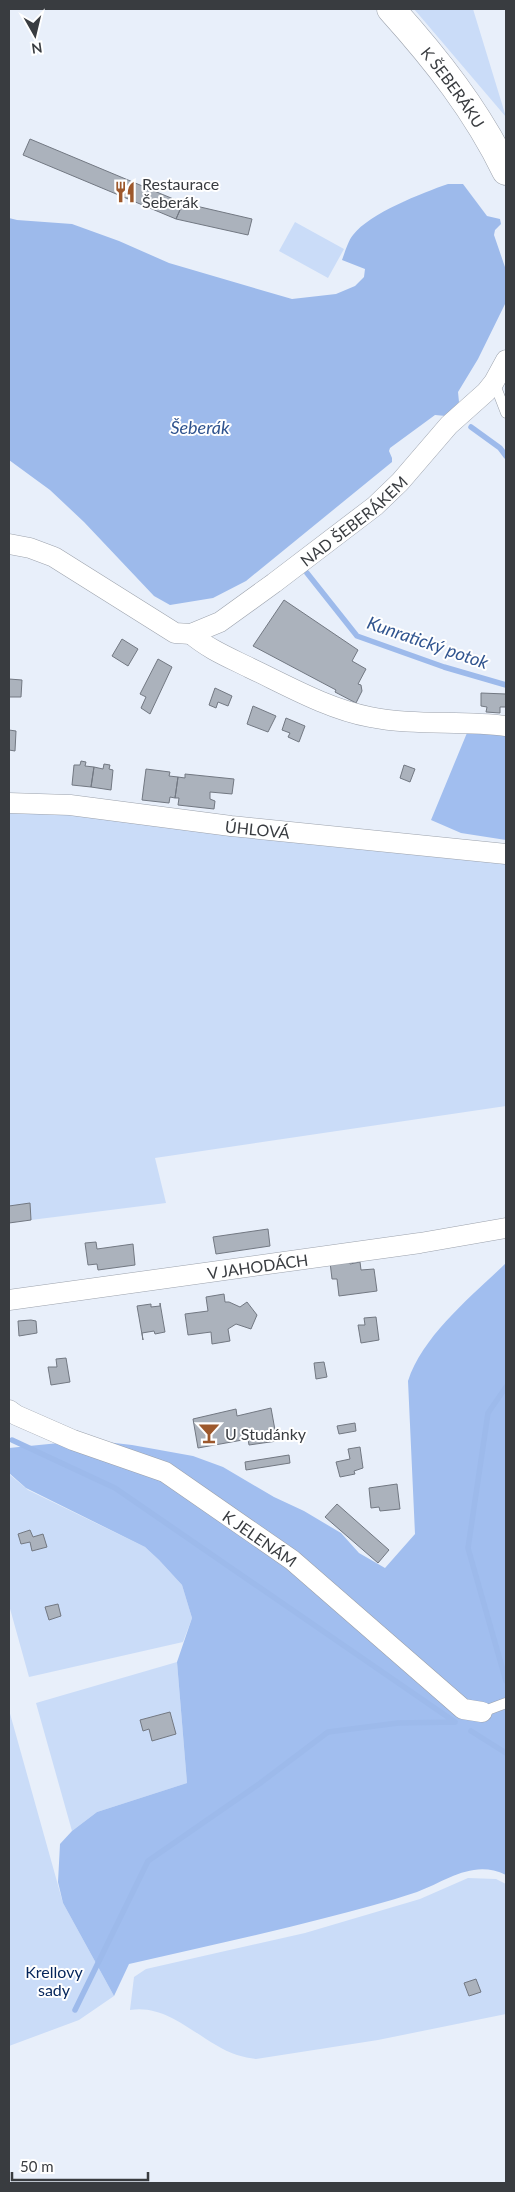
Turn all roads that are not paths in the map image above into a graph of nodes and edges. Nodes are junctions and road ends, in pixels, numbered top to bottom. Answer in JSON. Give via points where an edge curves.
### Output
{"nodes":[{"id":1,"x":391,"y":9,"type":"edge"},
{"id":2,"x":506,"y":171,"type":"edge"},
{"id":3,"x":506,"y":360,"type":"edge"},
{"id":4,"x":494,"y":382,"type":"junction"},
{"id":5,"x":506,"y":413,"type":"edge"},
{"id":6,"x":9,"y":544,"type":"edge"},
{"id":7,"x":191,"y":634,"type":"junction"},
{"id":8,"x":506,"y":726,"type":"edge"},
{"id":9,"x":9,"y":802,"type":"edge"},
{"id":10,"x":506,"y":854,"type":"edge"},
{"id":11,"x":506,"y":1228,"type":"edge"},
{"id":12,"x":9,"y":1300,"type":"edge"},
{"id":13,"x":9,"y":1410,"type":"edge"},
{"id":14,"x":504,"y":1704,"type":"edge"},
{"id":15,"x":482,"y":1712,"type":"joint"}],
"edges":[{"from":1,"to":2,"type":"street","name":"K ŠEBERÁKU","via":[[423,44],[460,94]]},
{"from":3,"to":4,"type":"street"},
{"from":4,"to":5,"type":"lane"},
{"from":4,"to":7,"type":"street","name":"NAD ŠEBERÁKEM","via":[[449,425],[375,506],[220,622]]},
{"from":6,"to":7,"type":"street","via":[[54,557],[161,626],[175,633]]},
{"from":7,"to":8,"type":"street","via":[[202,644],[353,713],[391,720]]},
{"from":9,"to":10,"type":"street","name":"ÚHLOVÁ","via":[[70,805],[230,826]]},
{"from":11,"to":12,"type":"street","name":"V JAHODÁCH","via":[[420,1243]]},
{"from":13,"to":15,"type":"street","name":"K JELENÁM","via":[[73,1440],[165,1472],[292,1560],[463,1709]]},
{"from":14,"to":15,"type":"lane"}]}
